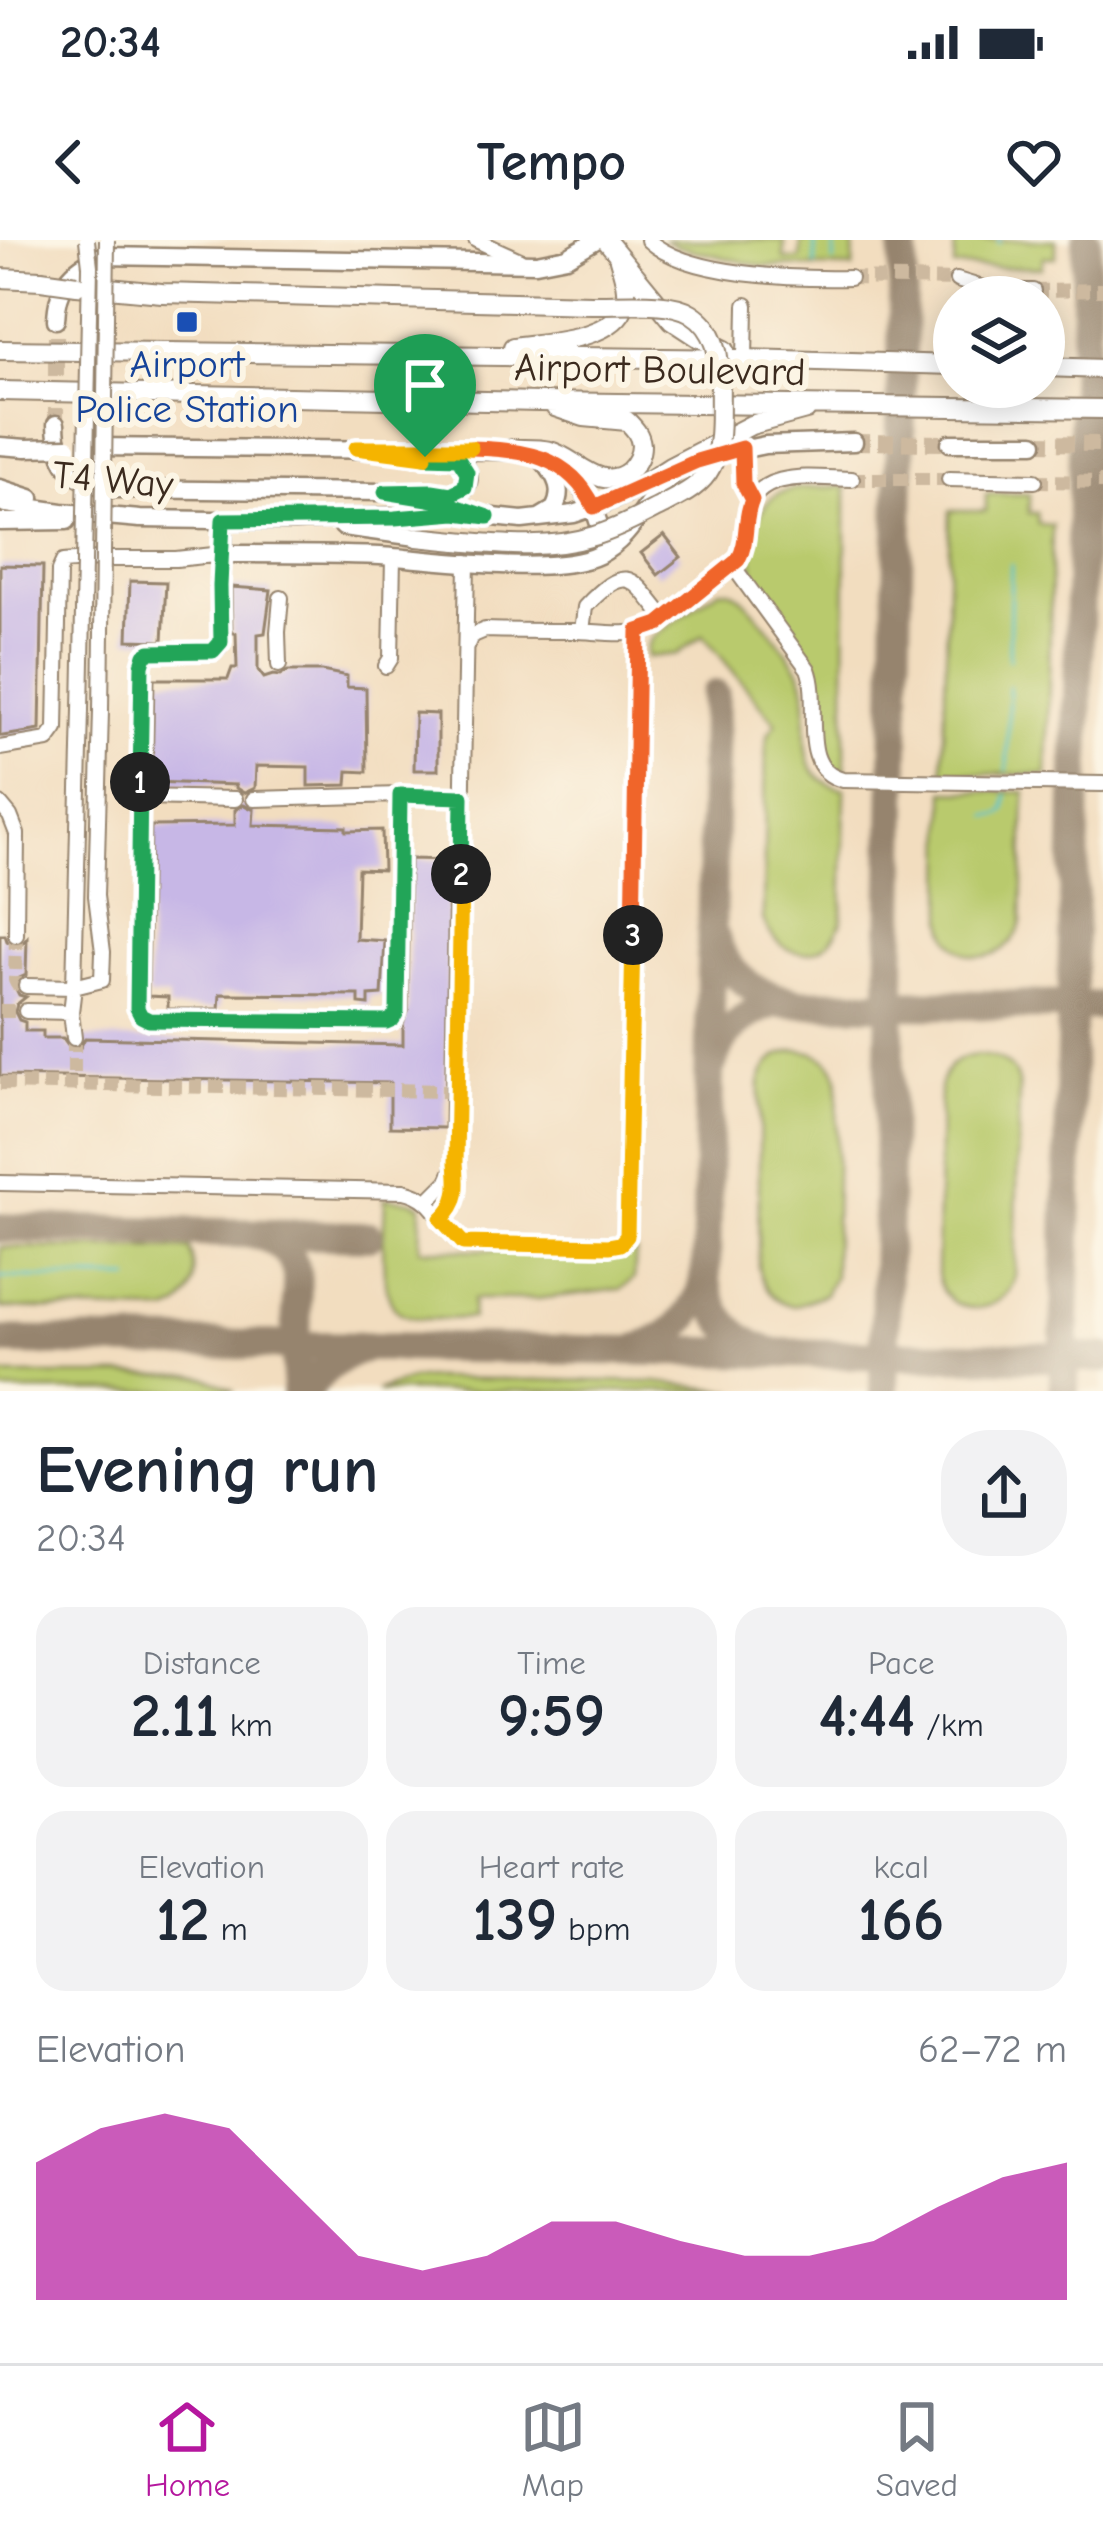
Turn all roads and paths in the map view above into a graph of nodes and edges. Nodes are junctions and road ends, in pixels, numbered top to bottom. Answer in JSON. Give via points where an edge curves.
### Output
{"nodes":[{"id":1,"x":87,"y":240,"type":"edge"},
{"id":2,"x":107,"y":240,"type":"edge"},
{"id":3,"x":476,"y":240,"type":"edge"},
{"id":4,"x":596,"y":240,"type":"edge"},
{"id":5,"x":648,"y":240,"type":"edge"},
{"id":6,"x":612,"y":248,"type":"edge"},
{"id":7,"x":526,"y":262,"type":"junction"},
{"id":8,"x":0,"y":278,"type":"edge"},
{"id":9,"x":850,"y":278,"type":"tunnel mouth"},
{"id":10,"x":746,"y":304,"type":"dead end"},
{"id":11,"x":56,"y":320,"type":"tunnel mouth"},
{"id":12,"x":0,"y":350,"type":"edge"},
{"id":13,"x":465,"y":356,"type":"junction"},
{"id":14,"x":746,"y":359,"type":"junction"},
{"id":15,"x":933,"y":364,"type":"edge"},
{"id":16,"x":1065,"y":368,"type":"edge"},
{"id":17,"x":1103,"y":369,"type":"edge"},
{"id":18,"x":0,"y":391,"type":"edge"},
{"id":19,"x":539,"y":402,"type":"junction"},
{"id":20,"x":828,"y":404,"type":"junction"},
{"id":21,"x":1103,"y":409,"type":"edge"},
{"id":22,"x":56,"y":424,"type":"tunnel mouth"},
{"id":23,"x":854,"y":442,"type":"tunnel mouth"},
{"id":24,"x":950,"y":442,"type":"tunnel mouth"},
{"id":25,"x":1034,"y":443,"type":"tunnel mouth"},
{"id":26,"x":0,"y":446,"type":"edge"},
{"id":27,"x":356,"y":448,"type":"junction"},
{"id":28,"x":512,"y":448,"type":"junction"},
{"id":29,"x":742,"y":448,"type":"junction"},
{"id":30,"x":534,"y":454,"type":"junction"},
{"id":31,"x":680,"y":469,"type":"junction"},
{"id":32,"x":852,"y":479,"type":"tunnel mouth"},
{"id":33,"x":949,"y":479,"type":"tunnel mouth"},
{"id":34,"x":1035,"y":481,"type":"tunnel mouth"},
{"id":35,"x":0,"y":488,"type":"edge"},
{"id":36,"x":636,"y":489,"type":"junction"},
{"id":37,"x":385,"y":492,"type":"junction"},
{"id":38,"x":752,"y":500,"type":"junction"},
{"id":39,"x":0,"y":503,"type":"edge"},
{"id":40,"x":594,"y":507,"type":"junction"},
{"id":41,"x":96,"y":515,"type":"junction"},
{"id":42,"x":488,"y":517,"type":"junction"},
{"id":43,"x":140,"y":519,"type":"junction"},
{"id":44,"x":535,"y":519,"type":"junction"},
{"id":45,"x":223,"y":520,"type":"junction"},
{"id":46,"x":294,"y":520,"type":"junction"},
{"id":47,"x":0,"y":522,"type":"edge"},
{"id":48,"x":417,"y":537,"type":"junction"},
{"id":49,"x":223,"y":554,"type":"junction"},
{"id":50,"x":332,"y":554,"type":"junction"},
{"id":51,"x":602,"y":554,"type":"junction"},
{"id":52,"x":393,"y":557,"type":"junction"},
{"id":53,"x":467,"y":562,"type":"junction"},
{"id":54,"x":733,"y":566,"type":"junction"},
{"id":55,"x":281,"y":598,"type":"dead end"},
{"id":56,"x":666,"y":620,"type":"junction"},
{"id":57,"x":582,"y":631,"type":"junction"},
{"id":58,"x":638,"y":631,"type":"junction"},
{"id":59,"x":465,"y":652,"type":"junction"},
{"id":60,"x":279,"y":665,"type":"dead end"},
{"id":61,"x":386,"y":666,"type":"dead end"},
{"id":62,"x":0,"y":748,"type":"edge"},
{"id":63,"x":1103,"y":784,"type":"edge"},
{"id":64,"x":400,"y":795,"type":"junction"},
{"id":65,"x":140,"y":797,"type":"junction"},
{"id":66,"x":462,"y":797,"type":"junction"},
{"id":67,"x":235,"y":799,"type":"dead end"},
{"id":68,"x":254,"y":800,"type":"dead end"},
{"id":69,"x":0,"y":804,"type":"edge"},
{"id":70,"x":16,"y":935,"type":"tunnel mouth"},
{"id":71,"x":26,"y":986,"type":"dead end"},
{"id":72,"x":74,"y":987,"type":"junction"},
{"id":73,"x":26,"y":1011,"type":"tunnel mouth"},
{"id":74,"x":71,"y":1012,"type":"junction"},
{"id":75,"x":74,"y":1038,"type":"tunnel mouth"},
{"id":76,"x":456,"y":1163,"type":"junction"},
{"id":77,"x":0,"y":1183,"type":"edge"},
{"id":78,"x":428,"y":1201,"type":"junction"},
{"id":79,"x":441,"y":1219,"type":"junction"}],
"edges":[{"from":1,"to":72,"type":"lane","bridge":true},
{"from":2,"to":72,"type":"lane","bridge":true,"via":[[96,896],[103,965],[102,980]]},
{"from":3,"to":7,"type":"lane"},
{"from":4,"to":7,"type":"main road","via":[[567,257]]},
{"from":5,"to":9,"type":"lane","via":[[673,256],[744,274]]},
{"from":6,"to":13,"type":"highway","via":[[626,301],[609,325]]},
{"from":6,"to":14,"type":"highway","via":[[671,320]]},
{"from":7,"to":11,"type":"main road","via":[[101,256],[62,286]]},
{"from":8,"to":48,"type":"highway","bridge":true,"via":[[162,293],[670,306],[709,330],[720,365],[718,441],[710,470],[684,494],[595,536],[529,546]]},
{"from":10,"to":14,"type":"lane"},
{"from":12,"to":13,"type":"highway","name":"Airport Boulevard"},
{"from":13,"to":14,"type":"highway","name":"Airport Boulevard"},
{"from":14,"to":15,"type":"highway","name":"Airport Boulevard"},
{"from":16,"to":17,"type":"highway"},
{"from":18,"to":19,"type":"highway","name":"Airport Boulevard"},
{"from":19,"to":20,"type":"highway","name":"Airport Boulevard"},
{"from":19,"to":28,"type":"highway","via":[[627,421],[639,438],[637,461],[619,477],[601,478],[548,450]]},
{"from":20,"to":21,"type":"highway","name":"Airport Boulevard"},
{"from":20,"to":36,"type":"highway","via":[[751,425]]},
{"from":22,"to":37,"type":"main road","via":[[63,460],[95,487]]},
{"from":23,"to":29,"type":"main road","name":"T4 Way"},
{"from":24,"to":25,"type":"main road"},
{"from":26,"to":27,"type":"main road","bridge":true},
{"from":27,"to":28,"type":"main road"},
{"from":27,"to":37,"type":"main road","via":[[454,457],[467,472],[455,494]]},
{"from":28,"to":30,"type":"main road"},
{"from":29,"to":31,"type":"main road","name":"T4 Way"},
{"from":29,"to":38,"type":"lane"},
{"from":30,"to":40,"type":"main road","via":[[574,478]]},
{"from":30,"to":44,"type":"main road","via":[[560,493],[554,509]]},
{"from":31,"to":36,"type":"main road","name":"T4 Way"},
{"from":31,"to":51,"type":"main road"},
{"from":32,"to":38,"type":"lane","via":[[786,479]]},
{"from":33,"to":34,"type":"lane"},
{"from":35,"to":41,"type":"main road"},
{"from":36,"to":40,"type":"main road","name":"T4 Way"},
{"from":37,"to":42,"type":"main road"},
{"from":38,"to":54,"type":"lane"},
{"from":39,"to":41,"type":"main road","name":"T4 Way"},
{"from":40,"to":44,"type":"main road","name":"T4 Way"},
{"from":40,"to":51,"type":"main road"},
{"from":41,"to":43,"type":"main road","name":"T4 Way"},
{"from":42,"to":44,"type":"main road","name":"T4 Way"},
{"from":42,"to":46,"type":"main road","name":"T4 Way"},
{"from":43,"to":45,"type":"main road","name":"T4 Way"},
{"from":43,"to":47,"type":"main road"},
{"from":45,"to":46,"type":"main road","name":"T4 Way"},
{"from":45,"to":49,"type":"main road"},
{"from":46,"to":48,"type":"main road"},
{"from":48,"to":50,"type":"main road"},
{"from":49,"to":50,"type":"main road"},
{"from":49,"to":62,"type":"lane","via":[[63,562],[54,734]]},
{"from":49,"to":65,"type":"lane","via":[[219,648],[143,659]]},
{"from":50,"to":52,"type":"main road"},
{"from":51,"to":53,"type":"main road","via":[[557,565]]},
{"from":52,"to":53,"type":"main road"},
{"from":52,"to":61,"type":"lane"},
{"from":53,"to":59,"type":"lane"},
{"from":54,"to":56,"type":"lane"},
{"from":54,"to":63,"type":"lane","via":[[808,668],[815,751],[826,775]]},
{"from":55,"to":60,"type":"lane"},
{"from":56,"to":57,"type":"lane","via":[[625,577],[585,607]]},
{"from":56,"to":58,"type":"lane"},
{"from":57,"to":58,"type":"lane"},
{"from":57,"to":59,"type":"lane","via":[[485,630],[471,636]]},
{"from":58,"to":79,"type":"lane","via":[[627,1236],[609,1246],[468,1244]]},
{"from":59,"to":66,"type":"lane"},
{"from":64,"to":65,"type":"lane","via":[[397,1012],[386,1022],[141,1016]]},
{"from":64,"to":66,"type":"lane"},
{"from":64,"to":68,"type":"lane"},
{"from":65,"to":67,"type":"lane"},
{"from":66,"to":76,"type":"lane"},
{"from":69,"to":70,"type":"lane","via":[[17,834]]},
{"from":71,"to":72,"type":"lane"},
{"from":72,"to":74,"type":"lane"},
{"from":73,"to":74,"type":"lane"},
{"from":74,"to":75,"type":"lane"},
{"from":76,"to":78,"type":"lane"},
{"from":76,"to":79,"type":"lane","via":[[457,1198]]},
{"from":77,"to":78,"type":"lane","via":[[404,1191]]},
{"from":78,"to":79,"type":"lane"}]}
